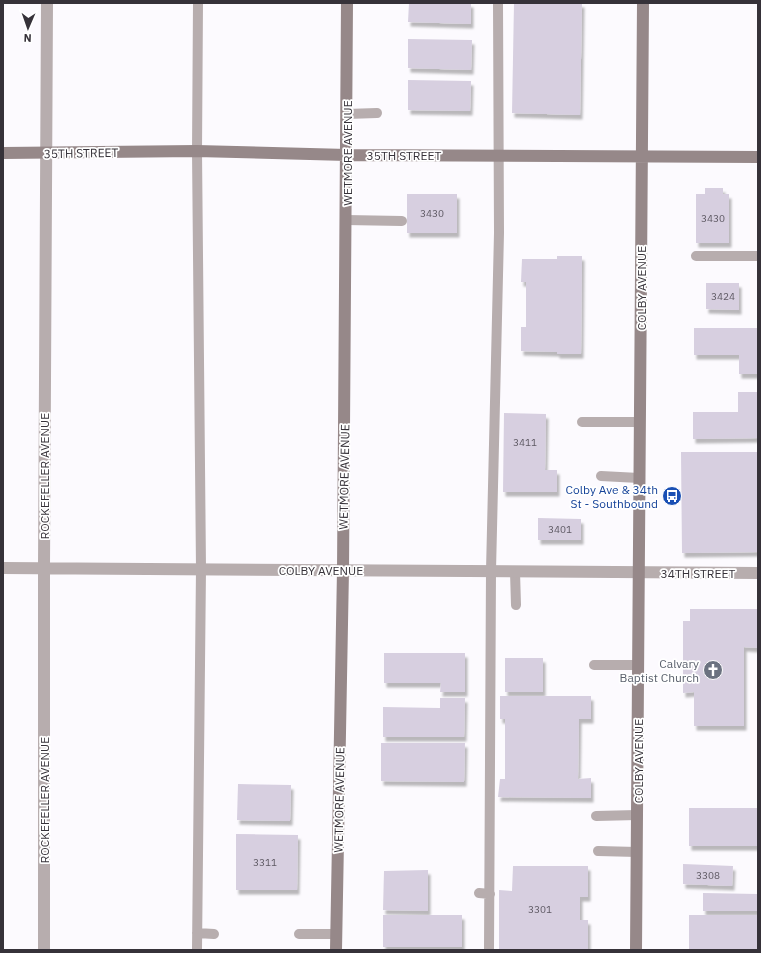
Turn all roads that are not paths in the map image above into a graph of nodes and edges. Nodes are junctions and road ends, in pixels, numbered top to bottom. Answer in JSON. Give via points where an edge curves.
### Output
{"nodes":[{"id":1,"x":47,"y":3,"type":"edge"},
{"id":2,"x":198,"y":3,"type":"edge"},
{"id":3,"x":347,"y":3,"type":"edge"},
{"id":4,"x":498,"y":3,"type":"edge"},
{"id":5,"x":643,"y":3,"type":"edge"},
{"id":6,"x":377,"y":113,"type":"dead end"},
{"id":7,"x":347,"y":114,"type":"junction"},
{"id":8,"x":197,"y":151,"type":"junction"},
{"id":9,"x":3,"y":153,"type":"edge"},
{"id":10,"x":46,"y":154,"type":"junction"},
{"id":11,"x":347,"y":155,"type":"junction"},
{"id":12,"x":500,"y":155,"type":"junction"},
{"id":13,"x":642,"y":156,"type":"junction"},
{"id":14,"x":758,"y":157,"type":"edge"},
{"id":15,"x":346,"y":220,"type":"junction"},
{"id":16,"x":402,"y":221,"type":"dead end"},
{"id":17,"x":696,"y":256,"type":"dead end"},
{"id":18,"x":758,"y":256,"type":"edge"},
{"id":19,"x":582,"y":422,"type":"dead end"},
{"id":20,"x":640,"y":422,"type":"junction"},
{"id":21,"x":601,"y":476,"type":"dead end"},
{"id":22,"x":639,"y":478,"type":"junction"},
{"id":23,"x":3,"y":568,"type":"edge"},
{"id":24,"x":44,"y":568,"type":"junction"},
{"id":25,"x":201,"y":569,"type":"junction"},
{"id":26,"x":343,"y":570,"type":"junction"},
{"id":27,"x":491,"y":572,"type":"junction"},
{"id":28,"x":515,"y":572,"type":"junction"},
{"id":29,"x":639,"y":572,"type":"junction"},
{"id":30,"x":758,"y":573,"type":"edge"},
{"id":31,"x":516,"y":605,"type":"dead end"},
{"id":32,"x":594,"y":665,"type":"dead end"},
{"id":33,"x":638,"y":665,"type":"junction"},
{"id":34,"x":637,"y":815,"type":"junction"},
{"id":35,"x":596,"y":816,"type":"dead end"},
{"id":36,"x":598,"y":851,"type":"dead end"},
{"id":37,"x":637,"y":852,"type":"junction"},
{"id":38,"x":479,"y":893,"type":"dead end"},
{"id":39,"x":490,"y":894,"type":"junction"},
{"id":40,"x":197,"y":933,"type":"junction"},
{"id":41,"x":214,"y":934,"type":"dead end"},
{"id":42,"x":299,"y":934,"type":"dead end"},
{"id":43,"x":336,"y":934,"type":"junction"},
{"id":44,"x":44,"y":950,"type":"edge"},
{"id":45,"x":197,"y":950,"type":"edge"},
{"id":46,"x":336,"y":950,"type":"edge"},
{"id":47,"x":489,"y":950,"type":"edge"},
{"id":48,"x":636,"y":950,"type":"edge"}],
"edges":[{"from":1,"to":10,"type":"street","name":"ROCKEFELLER AVENUE"},
{"from":2,"to":8,"type":"lane"},
{"from":3,"to":7,"type":"street","name":"WETMORE AVENUE"},
{"from":4,"to":12,"type":"lane"},
{"from":5,"to":13,"type":"street","name":"COLBY AVENUE"},
{"from":6,"to":7,"type":"lane"},
{"from":7,"to":11,"type":"street","name":"WETMORE AVENUE"},
{"from":8,"to":10,"type":"street","name":"35TH STREET"},
{"from":8,"to":11,"type":"street","name":"35TH STREET"},
{"from":8,"to":25,"type":"lane"},
{"from":9,"to":10,"type":"street","name":"35TH STREET"},
{"from":10,"to":24,"type":"street","name":"ROCKEFELLER AVENUE"},
{"from":11,"to":12,"type":"street","name":"35TH STREET"},
{"from":11,"to":15,"type":"street","name":"WETMORE AVENUE"},
{"from":12,"to":13,"type":"street","name":"35TH STREET"},
{"from":12,"to":27,"type":"lane"},
{"from":13,"to":14,"type":"street","name":"35TH STREET"},
{"from":13,"to":20,"type":"street","name":"COLBY AVENUE"},
{"from":15,"to":16,"type":"lane"},
{"from":15,"to":26,"type":"street","name":"WETMORE AVENUE"},
{"from":17,"to":18,"type":"lane"},
{"from":19,"to":20,"type":"lane"},
{"from":20,"to":22,"type":"street","name":"COLBY AVENUE"},
{"from":21,"to":22,"type":"lane"},
{"from":22,"to":29,"type":"street","name":"COLBY AVENUE"},
{"from":23,"to":24,"type":"street","name":"COLBY AVENUE"},
{"from":24,"to":25,"type":"street","name":"COLBY AVENUE"},
{"from":24,"to":44,"type":"street","name":"ROCKEFELLER AVENUE"},
{"from":25,"to":26,"type":"street","name":"COLBY AVENUE"},
{"from":25,"to":40,"type":"lane"},
{"from":26,"to":27,"type":"street","name":"COLBY AVENUE"},
{"from":26,"to":43,"type":"street","name":"WETMORE AVENUE"},
{"from":27,"to":28,"type":"street","name":"COLBY AVENUE"},
{"from":27,"to":39,"type":"lane"},
{"from":28,"to":29,"type":"street","name":"COLBY AVENUE"},
{"from":28,"to":31,"type":"lane"},
{"from":29,"to":30,"type":"street","name":"34TH STREET"},
{"from":29,"to":33,"type":"street","name":"COLBY AVENUE"},
{"from":32,"to":33,"type":"lane"},
{"from":33,"to":34,"type":"street","name":"COLBY AVENUE"},
{"from":34,"to":35,"type":"lane"},
{"from":34,"to":37,"type":"street","name":"COLBY AVENUE"},
{"from":36,"to":37,"type":"lane"},
{"from":37,"to":48,"type":"street","name":"COLBY AVENUE"},
{"from":38,"to":39,"type":"lane"},
{"from":39,"to":47,"type":"lane"},
{"from":40,"to":41,"type":"lane"},
{"from":40,"to":45,"type":"lane"},
{"from":42,"to":43,"type":"lane"},
{"from":43,"to":46,"type":"street","name":"WETMORE AVENUE"}]}
